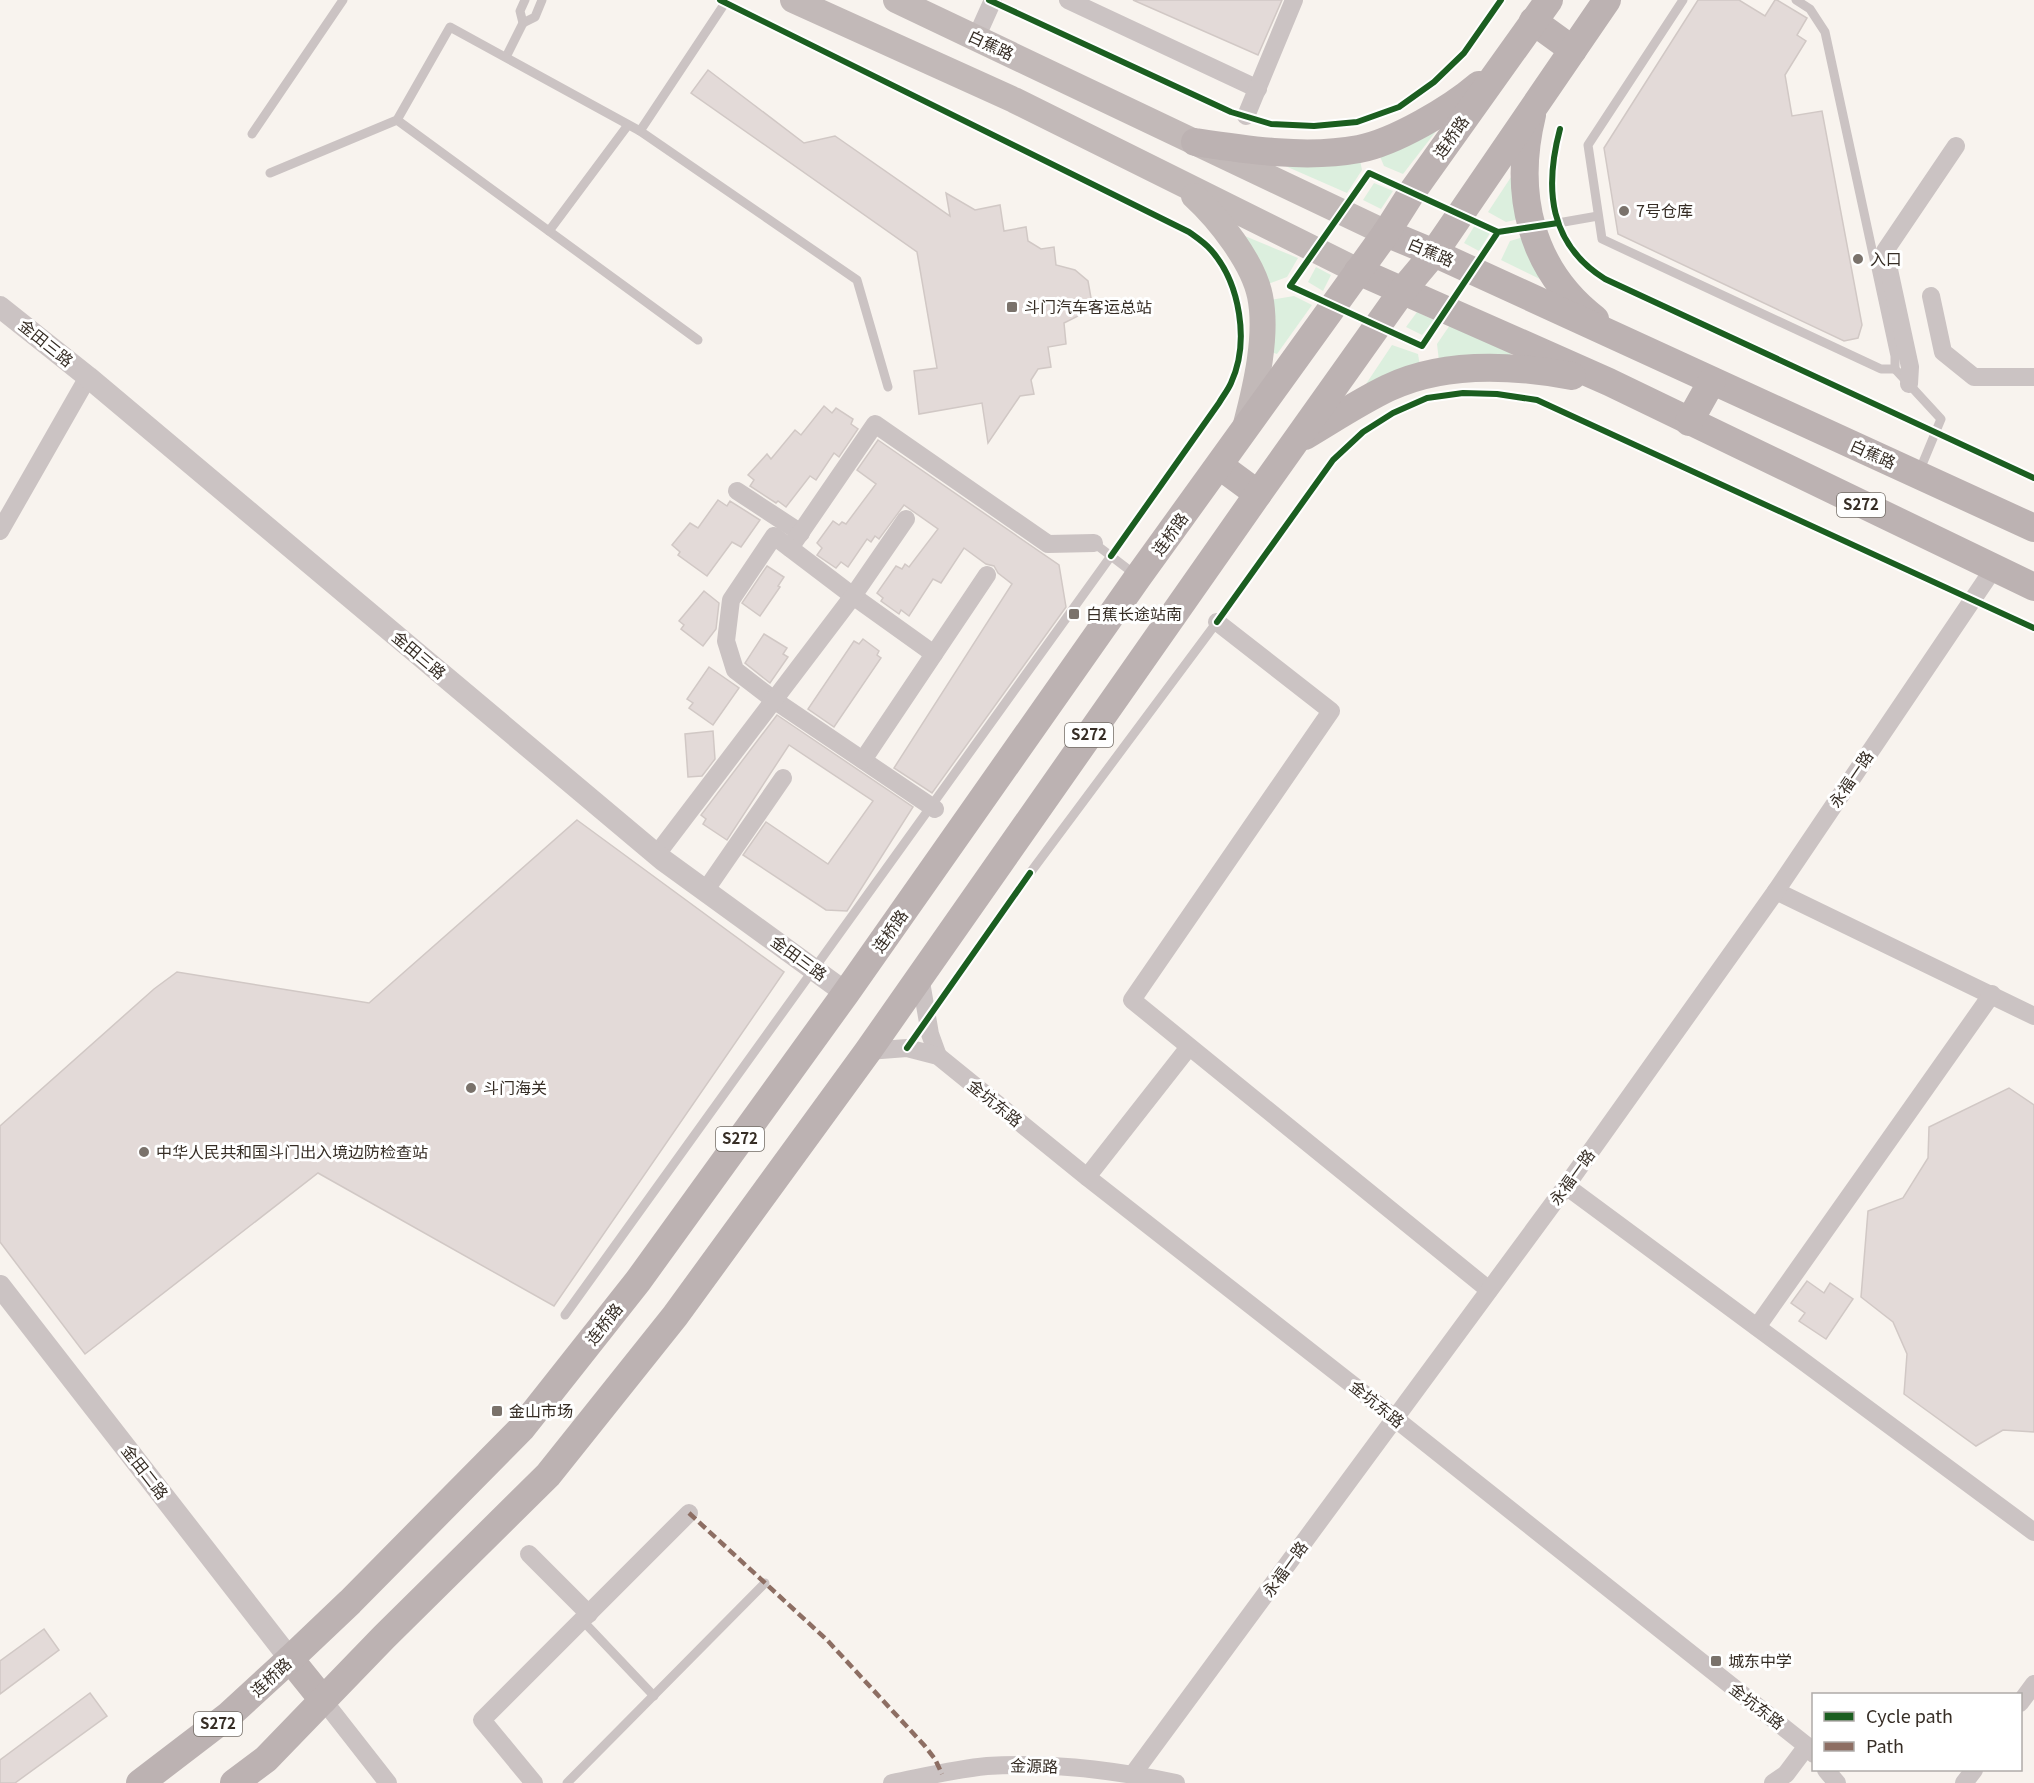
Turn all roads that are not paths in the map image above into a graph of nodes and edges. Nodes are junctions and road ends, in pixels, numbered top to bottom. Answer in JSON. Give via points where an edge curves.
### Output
{"nodes":[{"id":1,"x":343,"y":0,"type":"edge"},
{"id":2,"x":525,"y":0,"type":"edge"},
{"id":3,"x":542,"y":0,"type":"edge"},
{"id":4,"x":728,"y":0,"type":"edge"},
{"id":5,"x":793,"y":0,"type":"edge"},
{"id":6,"x":896,"y":0,"type":"edge"},
{"id":7,"x":993,"y":0,"type":"edge"},
{"id":8,"x":1068,"y":0,"type":"edge"},
{"id":9,"x":1294,"y":0,"type":"edge"},
{"id":10,"x":1607,"y":0,"type":"edge"},
{"id":11,"x":1683,"y":0,"type":"edge"},
{"id":12,"x":1796,"y":0,"type":"edge"},
{"id":13,"x":1541,"y":11,"type":"edge"},
{"id":14,"x":523,"y":23,"type":"junction"},
{"id":15,"x":976,"y":38,"type":"junction"},
{"id":16,"x":1573,"y":50,"type":"junction"},
{"id":17,"x":506,"y":57,"type":"junction"},
{"id":18,"x":1501,"y":66,"type":"junction"},
{"id":19,"x":1258,"y":89,"type":"junction"},
{"id":20,"x":1535,"y":105,"type":"junction"},
{"id":21,"x":1246,"y":116,"type":"dead end"},
{"id":22,"x":397,"y":120,"type":"junction"},
{"id":23,"x":628,"y":125,"type":"junction"},
{"id":24,"x":639,"y":131,"type":"junction"},
{"id":25,"x":252,"y":134,"type":"dead end"},
{"id":26,"x":1196,"y":142,"type":"junction"},
{"id":27,"x":1956,"y":146,"type":"dead end"},
{"id":28,"x":270,"y":173,"type":"dead end"},
{"id":29,"x":1178,"y":181,"type":"junction"},
{"id":30,"x":1598,"y":216,"type":"junction"},
{"id":31,"x":1558,"y":223,"type":"dead end"},
{"id":32,"x":549,"y":231,"type":"junction"},
{"id":33,"x":1386,"y":233,"type":"junction"},
{"id":34,"x":1434,"y":253,"type":"junction"},
{"id":35,"x":1358,"y":271,"type":"junction"},
{"id":36,"x":1403,"y":290,"type":"junction"},
{"id":37,"x":1931,"y":296,"type":"dead end"},
{"id":38,"x":0,"y":306,"type":"edge"},
{"id":39,"x":1621,"y":339,"type":"junction"},
{"id":40,"x":698,"y":340,"type":"dead end"},
{"id":41,"x":1895,"y":369,"type":"junction"},
{"id":42,"x":88,"y":377,"type":"junction"},
{"id":43,"x":2034,"y":377,"type":"edge"},
{"id":44,"x":1712,"y":381,"type":"junction"},
{"id":45,"x":1609,"y":382,"type":"junction"},
{"id":46,"x":1909,"y":384,"type":"junction"},
{"id":47,"x":888,"y":387,"type":"dead end"},
{"id":48,"x":1689,"y":422,"type":"junction"},
{"id":49,"x":1244,"y":432,"type":"junction"},
{"id":50,"x":1296,"y":442,"type":"junction"},
{"id":51,"x":1220,"y":466,"type":"junction"},
{"id":52,"x":1918,"y":475,"type":"junction"},
{"id":53,"x":738,"y":491,"type":"dead end"},
{"id":54,"x":1258,"y":494,"type":"junction"},
{"id":55,"x":906,"y":519,"type":"dead end"},
{"id":56,"x":2034,"y":527,"type":"edge"},
{"id":57,"x":0,"y":531,"type":"edge"},
{"id":58,"x":801,"y":533,"type":"junction"},
{"id":59,"x":1094,"y":543,"type":"joint"},
{"id":60,"x":790,"y":548,"type":"junction"},
{"id":61,"x":1111,"y":556,"type":"junction"},
{"id":62,"x":1994,"y":568,"type":"junction"},
{"id":63,"x":987,"y":575,"type":"dead end"},
{"id":64,"x":1138,"y":577,"type":"junction"},
{"id":65,"x":2034,"y":587,"type":"edge"},
{"id":66,"x":853,"y":596,"type":"junction"},
{"id":67,"x":1216,"y":622,"type":"joint"},
{"id":68,"x":934,"y":654,"type":"junction"},
{"id":69,"x":774,"y":700,"type":"junction"},
{"id":70,"x":863,"y":760,"type":"junction"},
{"id":71,"x":783,"y":778,"type":"dead end"},
{"id":72,"x":935,"y":809,"type":"dead end"},
{"id":73,"x":657,"y":854,"type":"junction"},
{"id":74,"x":1030,"y":873,"type":"dead end"},
{"id":75,"x":705,"y":891,"type":"junction"},
{"id":76,"x":1776,"y":891,"type":"junction"},
{"id":77,"x":814,"y":969,"type":"junction"},
{"id":78,"x":920,"y":976,"type":"junction"},
{"id":79,"x":846,"y":993,"type":"junction"},
{"id":80,"x":1992,"y":994,"type":"junction"},
{"id":81,"x":2034,"y":1016,"type":"edge"},
{"id":82,"x":1189,"y":1047,"type":"junction"},
{"id":83,"x":868,"y":1052,"type":"junction"},
{"id":84,"x":938,"y":1056,"type":"junction"},
{"id":85,"x":1087,"y":1178,"type":"junction"},
{"id":86,"x":1566,"y":1186,"type":"junction"},
{"id":87,"x":0,"y":1286,"type":"edge"},
{"id":88,"x":1489,"y":1290,"type":"junction"},
{"id":89,"x":565,"y":1315,"type":"dead end"},
{"id":90,"x":1757,"y":1327,"type":"junction"},
{"id":91,"x":1394,"y":1419,"type":"junction"},
{"id":92,"x":689,"y":1513,"type":"dead end"},
{"id":93,"x":2034,"y":1532,"type":"edge"},
{"id":94,"x":530,"y":1554,"type":"dead end"},
{"id":95,"x":765,"y":1584,"type":"dead end"},
{"id":96,"x":586,"y":1617,"type":"junction"},
{"id":97,"x":290,"y":1659,"type":"junction"},
{"id":98,"x":2034,"y":1684,"type":"edge"},
{"id":99,"x":654,"y":1696,"type":"junction"},
{"id":100,"x":323,"y":1700,"type":"junction"},
{"id":101,"x":2022,"y":1700,"type":"edge"},
{"id":102,"x":1810,"y":1750,"type":"edge"},
{"id":103,"x":1827,"y":1771,"type":"edge"},
{"id":104,"x":1973,"y":1771,"type":"edge"},
{"id":105,"x":1133,"y":1774,"type":"junction"},
{"id":106,"x":140,"y":1783,"type":"edge"},
{"id":107,"x":234,"y":1783,"type":"edge"},
{"id":108,"x":388,"y":1783,"type":"edge"},
{"id":109,"x":534,"y":1783,"type":"edge"},
{"id":110,"x":567,"y":1783,"type":"edge"},
{"id":111,"x":892,"y":1783,"type":"edge"},
{"id":112,"x":1176,"y":1783,"type":"edge"},
{"id":113,"x":1773,"y":1783,"type":"edge"},
{"id":114,"x":1838,"y":1783,"type":"edge"},
{"id":115,"x":1964,"y":1783,"type":"edge"}],
"edges":[{"from":1,"to":25,"type":"lane"},
{"from":2,"to":14,"type":"lane","via":[[520,11]]},
{"from":3,"to":14,"type":"lane","via":[[535,17]]},
{"from":4,"to":24,"type":"lane"},
{"from":5,"to":29,"type":"main road","via":[[1014,99]]},
{"from":6,"to":15,"type":"main road","name":"白蕉路"},
{"from":7,"to":15,"type":"street"},
{"from":8,"to":19,"type":"street"},
{"from":9,"to":19,"type":"street"},
{"from":10,"to":16,"type":"main road"},
{"from":11,"to":30,"type":"lane","via":[[1588,144]]},
{"from":12,"to":41,"type":"lane","via":[[1810,9],[1826,33]]},
{"from":13,"to":16,"type":"main road"},
{"from":13,"to":18,"type":"main road","name":"连桥路"},
{"from":14,"to":17,"type":"lane"},
{"from":15,"to":26,"type":"main road","name":"白蕉路"},
{"from":16,"to":20,"type":"main road"},
{"from":17,"to":22,"type":"lane","via":[[450,27]]},
{"from":17,"to":23,"type":"lane"},
{"from":18,"to":26,"type":"main road","via":[[1465,97],[1431,118],[1360,149],[1281,152]]},
{"from":18,"to":33,"type":"main road","name":"连桥路"},
{"from":19,"to":21,"type":"street"},
{"from":20,"to":34,"type":"main road"},
{"from":20,"to":39,"type":"main road","via":[[1526,140],[1524,175],[1526,202],[1541,254],[1554,277],[1584,310]]},
{"from":22,"to":28,"type":"lane"},
{"from":22,"to":32,"type":"lane"},
{"from":23,"to":24,"type":"lane"},
{"from":23,"to":32,"type":"lane"},
{"from":24,"to":47,"type":"lane","via":[[857,280]]},
{"from":26,"to":33,"type":"main road","name":"白蕉路"},
{"from":27,"to":46,"type":"street","via":[[1885,251],[1910,367]]},
{"from":29,"to":35,"type":"main road"},
{"from":29,"to":49,"type":"main road","via":[[1227,234],[1255,279],[1259,294],[1262,312],[1258,364]]},
{"from":30,"to":31,"type":"lane"},
{"from":30,"to":41,"type":"lane","via":[[1602,239],[1881,369]]},
{"from":32,"to":40,"type":"lane"},
{"from":33,"to":34,"type":"main road","name":"白蕉路"},
{"from":33,"to":35,"type":"main road","name":"连桥路","number":"S272"},
{"from":34,"to":36,"type":"main road","number":"S272"},
{"from":34,"to":39,"type":"main road","name":"白蕉路"},
{"from":35,"to":36,"type":"main road","number":"S272"},
{"from":35,"to":49,"type":"main road","name":"连桥路","number":"S272"},
{"from":36,"to":45,"type":"main road","number":"S272"},
{"from":36,"to":50,"type":"main road","number":"S272"},
{"from":37,"to":43,"type":"street","via":[[1943,352],[1974,377]]},
{"from":38,"to":42,"type":"street","name":"金田三路"},
{"from":39,"to":44,"type":"main road","name":"白蕉路"},
{"from":41,"to":46,"type":"lane"},
{"from":42,"to":57,"type":"street"},
{"from":42,"to":73,"type":"street","name":"金田三路"},
{"from":44,"to":48,"type":"main road"},
{"from":44,"to":52,"type":"main road","name":"白蕉路"},
{"from":45,"to":48,"type":"main road","number":"S272"},
{"from":45,"to":50,"type":"main road","via":[[1507,368],[1464,368],[1389,387]]},
{"from":46,"to":52,"type":"lane","via":[[1941,419]]},
{"from":48,"to":62,"type":"main road","number":"S272"},
{"from":49,"to":51,"type":"main road","name":"连桥路","number":"S272"},
{"from":50,"to":54,"type":"main road","number":"S272"},
{"from":51,"to":54,"type":"main road"},
{"from":51,"to":64,"type":"main road","name":"连桥路","number":"S272"},
{"from":52,"to":56,"type":"main road","name":"白蕉路"},
{"from":53,"to":58,"type":"street"},
{"from":54,"to":78,"type":"main road","number":"S272"},
{"from":55,"to":66,"type":"street"},
{"from":58,"to":59,"type":"street","via":[[875,424],[1048,544]]},
{"from":58,"to":60,"type":"street"},
{"from":59,"to":61,"type":"lane"},
{"from":60,"to":66,"type":"street"},
{"from":60,"to":69,"type":"street","via":[[774,536],[731,600],[726,641],[735,670]]},
{"from":61,"to":64,"type":"lane"},
{"from":61,"to":77,"type":"lane"},
{"from":62,"to":65,"type":"main road","number":"S272"},
{"from":62,"to":76,"type":"street","name":"永福一路"},
{"from":63,"to":68,"type":"street"},
{"from":64,"to":79,"type":"main road","name":"连桥路","number":"S272"},
{"from":66,"to":68,"type":"street"},
{"from":66,"to":69,"type":"street"},
{"from":67,"to":74,"type":"lane"},
{"from":67,"to":82,"type":"street","via":[[1331,711],[1131,1000]]},
{"from":68,"to":70,"type":"street"},
{"from":69,"to":70,"type":"street"},
{"from":69,"to":73,"type":"street"},
{"from":70,"to":72,"type":"street"},
{"from":71,"to":75,"type":"street"},
{"from":73,"to":75,"type":"street","name":"金田三路"},
{"from":75,"to":77,"type":"street","name":"金田三路"},
{"from":76,"to":80,"type":"street"},
{"from":76,"to":86,"type":"street","name":"永福一路"},
{"from":77,"to":79,"type":"street","name":"金田三路"},
{"from":77,"to":89,"type":"lane"},
{"from":78,"to":83,"type":"main road","number":"S272"},
{"from":78,"to":84,"type":"street"},
{"from":79,"to":97,"type":"main road","name":"连桥路","number":"S272","via":[[638,1281],[521,1429]]},
{"from":80,"to":81,"type":"street"},
{"from":80,"to":90,"type":"street"},
{"from":82,"to":85,"type":"street"},
{"from":82,"to":88,"type":"street"},
{"from":83,"to":84,"type":"street","name":"金坑东路","via":[[907,1048]]},
{"from":83,"to":100,"type":"main road","number":"S272","via":[[675,1316],[548,1475]]},
{"from":84,"to":85,"type":"street","name":"金坑东路"},
{"from":85,"to":91,"type":"street","name":"金坑东路"},
{"from":86,"to":88,"type":"street","name":"永福一路"},
{"from":86,"to":90,"type":"street"},
{"from":87,"to":97,"type":"street","name":"金田二路"},
{"from":88,"to":91,"type":"street","name":"永福一路"},
{"from":90,"to":93,"type":"street"},
{"from":91,"to":102,"type":"street","name":"金坑东路"},
{"from":91,"to":105,"type":"street","name":"永福一路"},
{"from":92,"to":96,"type":"street"},
{"from":94,"to":96,"type":"street"},
{"from":95,"to":99,"type":"lane"},
{"from":96,"to":99,"type":"lane"},
{"from":96,"to":109,"type":"street","via":[[482,1720]]},
{"from":97,"to":100,"type":"main road"},
{"from":97,"to":106,"type":"main road","name":"连桥路","number":"S272","via":[[229,1715]]},
{"from":98,"to":101,"type":"street"},
{"from":99,"to":110,"type":"lane"},
{"from":100,"to":107,"type":"main road","number":"S272","via":[[266,1759]]},
{"from":100,"to":108,"type":"street"},
{"from":102,"to":113,"type":"street"},
{"from":103,"to":114,"type":"street"},
{"from":104,"to":115,"type":"street"},
{"from":105,"to":111,"type":"street","name":"金源路","via":[[1063,1766],[985,1766]]},
{"from":105,"to":112,"type":"street","name":"金源路"}]}
